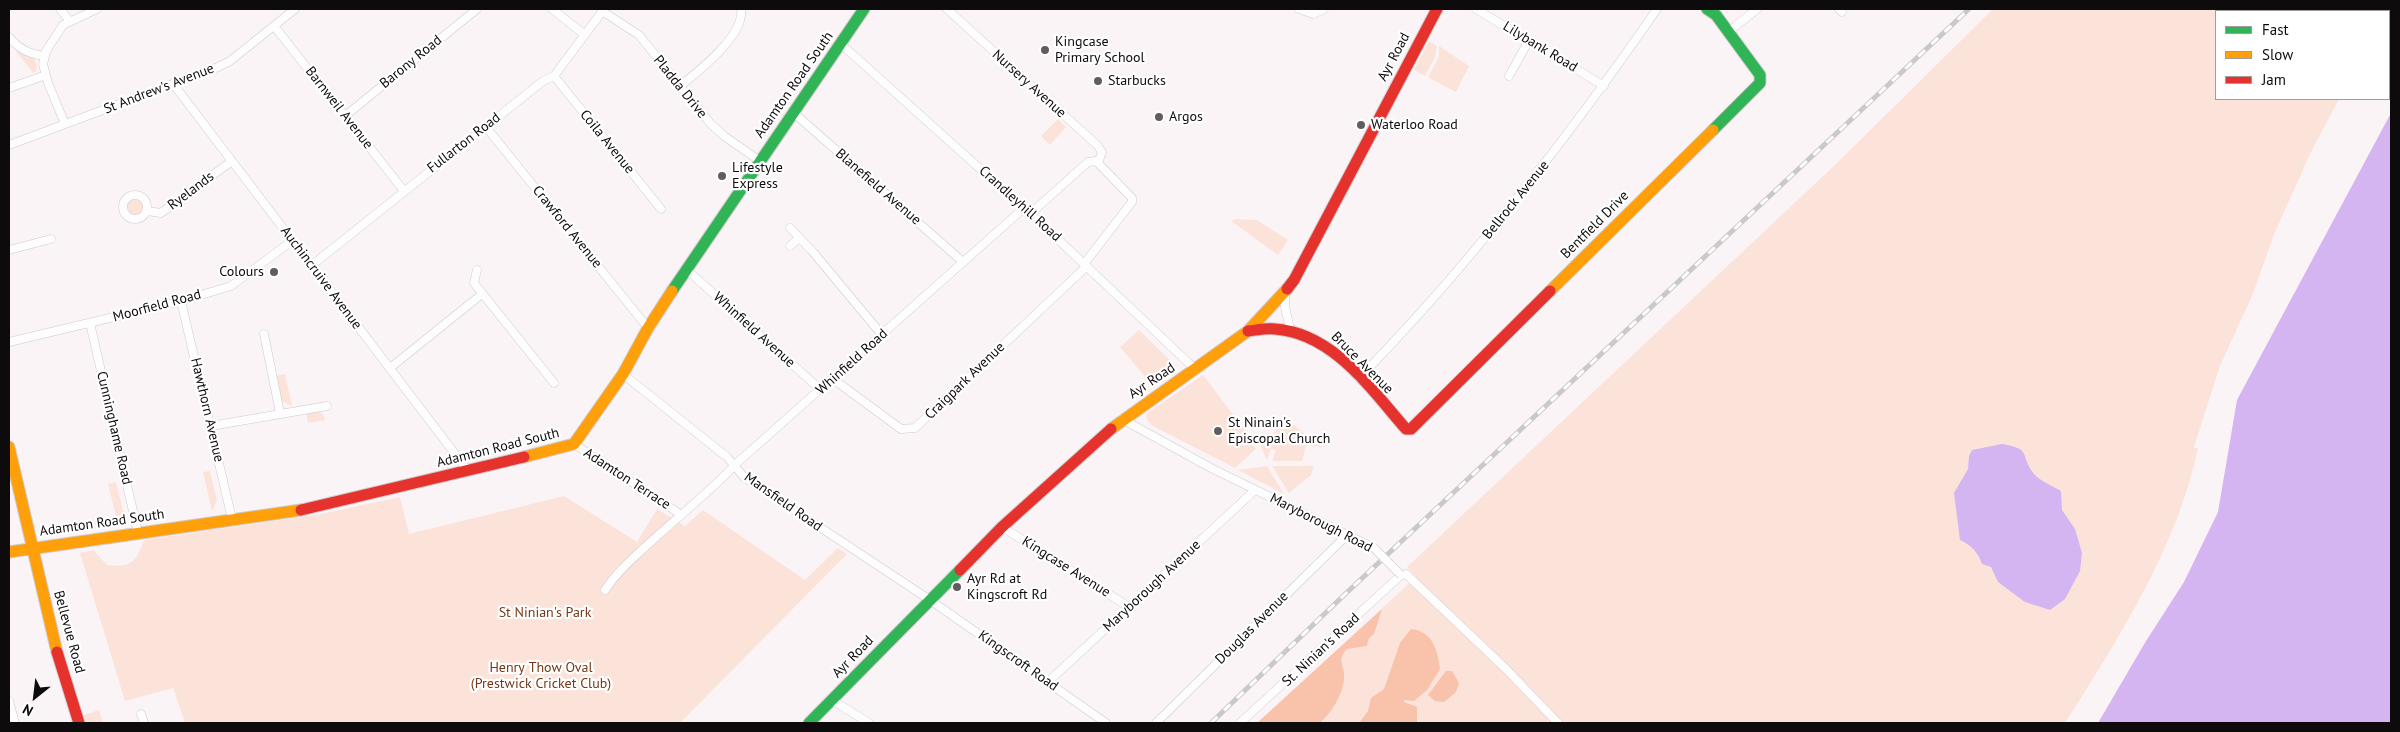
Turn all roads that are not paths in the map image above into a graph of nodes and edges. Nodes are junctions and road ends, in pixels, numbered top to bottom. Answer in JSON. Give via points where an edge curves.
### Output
{"nodes":[{"id":1,"x":60,"y":9,"type":"edge"},
{"id":2,"x":98,"y":9,"type":"edge"},
{"id":3,"x":295,"y":9,"type":"edge"},
{"id":4,"x":476,"y":9,"type":"edge"},
{"id":5,"x":552,"y":9,"type":"edge"},
{"id":6,"x":741,"y":9,"type":"edge"},
{"id":7,"x":862,"y":9,"type":"edge"},
{"id":8,"x":947,"y":9,"type":"edge"},
{"id":9,"x":1299,"y":9,"type":"edge"},
{"id":10,"x":1324,"y":9,"type":"edge"},
{"id":11,"x":1437,"y":9,"type":"edge"},
{"id":12,"x":1476,"y":9,"type":"edge"},
{"id":13,"x":1658,"y":9,"type":"edge"},
{"id":14,"x":1708,"y":9,"type":"edge"},
{"id":15,"x":1757,"y":9,"type":"edge"},
{"id":16,"x":603,"y":10,"type":"edge"},
{"id":17,"x":69,"y":20,"type":"junction"},
{"id":18,"x":274,"y":26,"type":"junction"},
{"id":19,"x":1728,"y":32,"type":"junction"},
{"id":20,"x":585,"y":35,"type":"junction"},
{"id":21,"x":9,"y":37,"type":"edge"},
{"id":22,"x":1529,"y":40,"type":"junction"},
{"id":23,"x":841,"y":44,"type":"junction"},
{"id":24,"x":45,"y":56,"type":"junction"},
{"id":25,"x":46,"y":75,"type":"junction"},
{"id":26,"x":554,"y":76,"type":"junction"},
{"id":27,"x":1509,"y":76,"type":"dead end"},
{"id":28,"x":174,"y":85,"type":"junction"},
{"id":29,"x":680,"y":86,"type":"junction"},
{"id":30,"x":1604,"y":86,"type":"junction"},
{"id":31,"x":9,"y":88,"type":"edge"},
{"id":32,"x":794,"y":113,"type":"junction"},
{"id":33,"x":345,"y":116,"type":"junction"},
{"id":34,"x":65,"y":124,"type":"junction"},
{"id":35,"x":486,"y":127,"type":"junction"},
{"id":36,"x":9,"y":146,"type":"edge"},
{"id":37,"x":232,"y":161,"type":"junction"},
{"id":38,"x":760,"y":161,"type":"junction"},
{"id":39,"x":1098,"y":163,"type":"junction"},
{"id":40,"x":404,"y":191,"type":"junction"},
{"id":41,"x":661,"y":209,"type":"dead end"},
{"id":42,"x":147,"y":211,"type":"dead end"},
{"id":43,"x":1027,"y":211,"type":"junction"},
{"id":44,"x":790,"y":228,"type":"dead end"},
{"id":45,"x":799,"y":238,"type":"junction"},
{"id":46,"x":51,"y":239,"type":"dead end"},
{"id":47,"x":292,"y":241,"type":"junction"},
{"id":48,"x":790,"y":246,"type":"dead end"},
{"id":49,"x":9,"y":250,"type":"edge"},
{"id":50,"x":963,"y":262,"type":"junction"},
{"id":51,"x":1086,"y":265,"type":"junction"},
{"id":52,"x":311,"y":266,"type":"junction"},
{"id":53,"x":686,"y":269,"type":"junction"},
{"id":54,"x":476,"y":270,"type":"dead end"},
{"id":55,"x":1285,"y":292,"type":"junction"},
{"id":56,"x":482,"y":294,"type":"junction"},
{"id":57,"x":181,"y":301,"type":"junction"},
{"id":58,"x":90,"y":323,"type":"junction"},
{"id":59,"x":648,"y":328,"type":"junction"},
{"id":60,"x":1290,"y":329,"type":"junction"},
{"id":61,"x":1248,"y":331,"type":"junction"},
{"id":62,"x":264,"y":334,"type":"dead end"},
{"id":63,"x":882,"y":335,"type":"junction"},
{"id":64,"x":9,"y":342,"type":"edge"},
{"id":65,"x":390,"y":368,"type":"junction"},
{"id":66,"x":1195,"y":369,"type":"junction"},
{"id":67,"x":623,"y":374,"type":"junction"},
{"id":68,"x":1359,"y":378,"type":"junction"},
{"id":69,"x":833,"y":380,"type":"junction"},
{"id":70,"x":554,"y":383,"type":"dead end"},
{"id":71,"x":821,"y":390,"type":"junction"},
{"id":72,"x":327,"y":406,"type":"dead end"},
{"id":73,"x":280,"y":414,"type":"junction"},
{"id":74,"x":1122,"y":419,"type":"junction"},
{"id":75,"x":211,"y":426,"type":"junction"},
{"id":76,"x":1406,"y":429,"type":"joint"},
{"id":77,"x":574,"y":444,"type":"junction"},
{"id":78,"x":9,"y":447,"type":"edge"},
{"id":79,"x":735,"y":466,"type":"junction"},
{"id":80,"x":468,"y":471,"type":"junction"},
{"id":81,"x":1255,"y":490,"type":"junction"},
{"id":82,"x":680,"y":514,"type":"junction"},
{"id":83,"x":232,"y":518,"type":"junction"},
{"id":84,"x":1002,"y":527,"type":"junction"},
{"id":85,"x":138,"y":532,"type":"junction"},
{"id":86,"x":1348,"y":534,"type":"junction"},
{"id":87,"x":32,"y":548,"type":"junction"},
{"id":88,"x":9,"y":552,"type":"edge"},
{"id":89,"x":1400,"y":575,"type":"junction"},
{"id":90,"x":605,"y":590,"type":"dead end"},
{"id":91,"x":930,"y":600,"type":"junction"},
{"id":92,"x":1129,"y":607,"type":"junction"},
{"id":93,"x":1048,"y":682,"type":"junction"},
{"id":94,"x":832,"y":700,"type":"junction"},
{"id":95,"x":9,"y":702,"type":"edge"},
{"id":96,"x":142,"y":714,"type":"dead end"},
{"id":97,"x":15,"y":723,"type":"edge"},
{"id":98,"x":79,"y":723,"type":"edge"},
{"id":99,"x":144,"y":723,"type":"edge"},
{"id":100,"x":809,"y":723,"type":"edge"},
{"id":101,"x":869,"y":723,"type":"edge"},
{"id":102,"x":1106,"y":723,"type":"edge"},
{"id":103,"x":1156,"y":723,"type":"edge"},
{"id":104,"x":1240,"y":723,"type":"edge"},
{"id":105,"x":1558,"y":723,"type":"edge"}],
"edges":[{"from":1,"to":17,"type":"street"},
{"from":2,"to":17,"type":"street"},
{"from":3,"to":18,"type":"street","name":"St Andrew's Avenue"},
{"from":4,"to":33,"type":"street","name":"Barony Road"},
{"from":5,"to":20,"type":"street"},
{"from":6,"to":29,"type":"street","via":[[740,21],[716,58]]},
{"from":7,"to":23,"type":"street","name":"Adamton Road South"},
{"from":8,"to":39,"type":"street","name":"Nursery Avenue","via":[[1097,145],[1102,152]]},
{"from":9,"to":10,"type":"street","via":[[1313,14]]},
{"from":11,"to":55,"type":"street","name":"Ayr Road"},
{"from":12,"to":22,"type":"street","name":"Lilybank Road"},
{"from":13,"to":30,"type":"street","name":"Bellrock Avenue"},
{"from":14,"to":19,"type":"street","name":"Bentfield Drive"},
{"from":15,"to":19,"type":"street"},
{"from":16,"to":20,"type":"street","name":"Fullarton Road"},
{"from":16,"to":29,"type":"street","name":"Pladda Drive","via":[[639,35]]},
{"from":17,"to":24,"type":"street","via":[[56,34]]},
{"from":18,"to":28,"type":"street","name":"St Andrew's Avenue","via":[[230,61]]},
{"from":18,"to":33,"type":"street","name":"Barnweil Avenue"},
{"from":19,"to":76,"type":"street","name":"Bentfield Drive","via":[[1760,75],[1760,83],[1411,429]]},
{"from":20,"to":26,"type":"street","name":"Fullarton Road"},
{"from":21,"to":24,"type":"street","via":[[21,49]]},
{"from":22,"to":27,"type":"street"},
{"from":22,"to":30,"type":"street","name":"Lilybank Road"},
{"from":23,"to":32,"type":"street","name":"Adamton Road South"},
{"from":23,"to":43,"type":"street","name":"Crandleyhill Road"},
{"from":24,"to":25,"type":"street"},
{"from":25,"to":31,"type":"street"},
{"from":25,"to":34,"type":"street"},
{"from":26,"to":35,"type":"street","name":"Fullarton Road","via":[[543,81]]},
{"from":26,"to":41,"type":"street","name":"Coila Avenue"},
{"from":28,"to":34,"type":"street","name":"St Andrew's Avenue"},
{"from":28,"to":37,"type":"street","name":"Auchincruive Avenue"},
{"from":29,"to":38,"type":"street","name":"Pladda Drive","via":[[710,123]]},
{"from":30,"to":68,"type":"street","name":"Bellrock Avenue","via":[[1510,210]]},
{"from":32,"to":38,"type":"street","name":"Adamton Road South"},
{"from":32,"to":50,"type":"street","name":"Blanefield Avenue"},
{"from":33,"to":40,"type":"street","name":"Barnweil Avenue"},
{"from":34,"to":36,"type":"street","name":"St Andrew's Avenue"},
{"from":35,"to":40,"type":"street","name":"Fullarton Road"},
{"from":35,"to":59,"type":"street","name":"Crawford Avenue"},
{"from":37,"to":42,"type":"street","name":"Ryelands","via":[[161,214]]},
{"from":37,"to":47,"type":"street","name":"Auchincruive Avenue"},
{"from":38,"to":53,"type":"street","name":"Adamton Road South"},
{"from":39,"to":43,"type":"street","name":"Whinfield Road","via":[[1094,160],[1088,162]]},
{"from":39,"to":51,"type":"street","name":"Craigpark Avenue","via":[[1128,193],[1132,202]]},
{"from":40,"to":52,"type":"street","name":"Fullarton Road"},
{"from":43,"to":50,"type":"street","name":"Whinfield Road"},
{"from":43,"to":51,"type":"street","name":"Crandleyhill Road"},
{"from":44,"to":45,"type":"street"},
{"from":45,"to":48,"type":"street"},
{"from":45,"to":63,"type":"street"},
{"from":46,"to":49,"type":"street"},
{"from":47,"to":52,"type":"street","name":"Auchincruive Avenue"},
{"from":47,"to":57,"type":"street","name":"Moorfield Road","via":[[230,286]]},
{"from":50,"to":63,"type":"street","name":"Whinfield Road"},
{"from":51,"to":66,"type":"street","name":"Crandleyhill Road"},
{"from":51,"to":69,"type":"street","name":"Craigpark Avenue","via":[[915,428],[901,428]]},
{"from":52,"to":65,"type":"street","name":"Auchincruive Avenue"},
{"from":53,"to":59,"type":"street","name":"Adamton Road South"},
{"from":53,"to":71,"type":"street","name":"Whinfield Avenue"},
{"from":54,"to":56,"type":"street","via":[[474,284]]},
{"from":55,"to":60,"type":"street"},
{"from":55,"to":61,"type":"street","name":"Ayr Road"},
{"from":56,"to":65,"type":"street"},
{"from":56,"to":70,"type":"street"},
{"from":57,"to":58,"type":"street","name":"Moorfield Road"},
{"from":57,"to":75,"type":"street","name":"Hawthorn Avenue"},
{"from":58,"to":64,"type":"street","name":"Moorfield Road"},
{"from":58,"to":85,"type":"street","name":"Cunninghame Road"},
{"from":59,"to":67,"type":"street","name":"Adamton Road South"},
{"from":60,"to":61,"type":"street","name":"Bruce Avenue","via":[[1269,327]]},
{"from":60,"to":68,"type":"street","name":"Bruce Avenue","via":[[1324,343]]},
{"from":61,"to":66,"type":"street","name":"Ayr Road"},
{"from":62,"to":73,"type":"street"},
{"from":63,"to":69,"type":"street","name":"Whinfield Road"},
{"from":65,"to":80,"type":"street","name":"Auchincruive Avenue"},
{"from":66,"to":74,"type":"street","name":"Ayr Road"},
{"from":67,"to":77,"type":"street","name":"Adamton Road South"},
{"from":67,"to":79,"type":"street","name":"Mansfield Road"},
{"from":68,"to":76,"type":"street","name":"Bruce Avenue"},
{"from":69,"to":71,"type":"street","name":"Whinfield Road"},
{"from":71,"to":79,"type":"street","name":"Whinfield Road"},
{"from":72,"to":73,"type":"street"},
{"from":73,"to":75,"type":"street"},
{"from":74,"to":81,"type":"street","name":"Maryborough Road"},
{"from":74,"to":84,"type":"street","name":"Ayr Road"},
{"from":75,"to":83,"type":"street","name":"Hawthorn Avenue"},
{"from":77,"to":80,"type":"street","name":"Adamton Road South"},
{"from":77,"to":82,"type":"street","name":"Adamton Terrace"},
{"from":78,"to":87,"type":"street","name":"Bellevue Road"},
{"from":79,"to":82,"type":"street","name":"Whinfield Road"},
{"from":79,"to":91,"type":"street","name":"Mansfield Road","via":[[744,477]]},
{"from":80,"to":83,"type":"street","name":"Adamton Road South","via":[[312,508]]},
{"from":81,"to":86,"type":"street","name":"Maryborough Road"},
{"from":81,"to":92,"type":"street","name":"Maryborough Avenue"},
{"from":82,"to":90,"type":"street","name":"Whinfield Road","via":[[615,575]]},
{"from":83,"to":85,"type":"street","name":"Adamton Road South"},
{"from":84,"to":91,"type":"street","name":"Ayr Road"},
{"from":84,"to":92,"type":"street","name":"Kingcase Avenue"},
{"from":85,"to":87,"type":"street","name":"Adamton Road South"},
{"from":86,"to":89,"type":"street","name":"Maryborough Road","bridge":true,"via":[[1374,548]]},
{"from":86,"to":103,"type":"street","name":"Douglas Avenue"},
{"from":87,"to":88,"type":"street","name":"Adamton Road South"},
{"from":87,"to":98,"type":"street","name":"Bellevue Road","via":[[56,649]]},
{"from":89,"to":104,"type":"street","name":"St. Ninian's Road"},
{"from":89,"to":105,"type":"street","name":"Maryborough Road","via":[[1406,574]]},
{"from":91,"to":93,"type":"street","name":"Kingscroft Road"},
{"from":91,"to":94,"type":"street","name":"Ayr Road"},
{"from":92,"to":93,"type":"street","name":"Maryborough Avenue"},
{"from":93,"to":102,"type":"street","name":"Kingscroft Road"},
{"from":94,"to":100,"type":"street","name":"Ayr Road"},
{"from":94,"to":101,"type":"street"},
{"from":95,"to":97,"type":"street"},
{"from":96,"to":99,"type":"street"}]}
